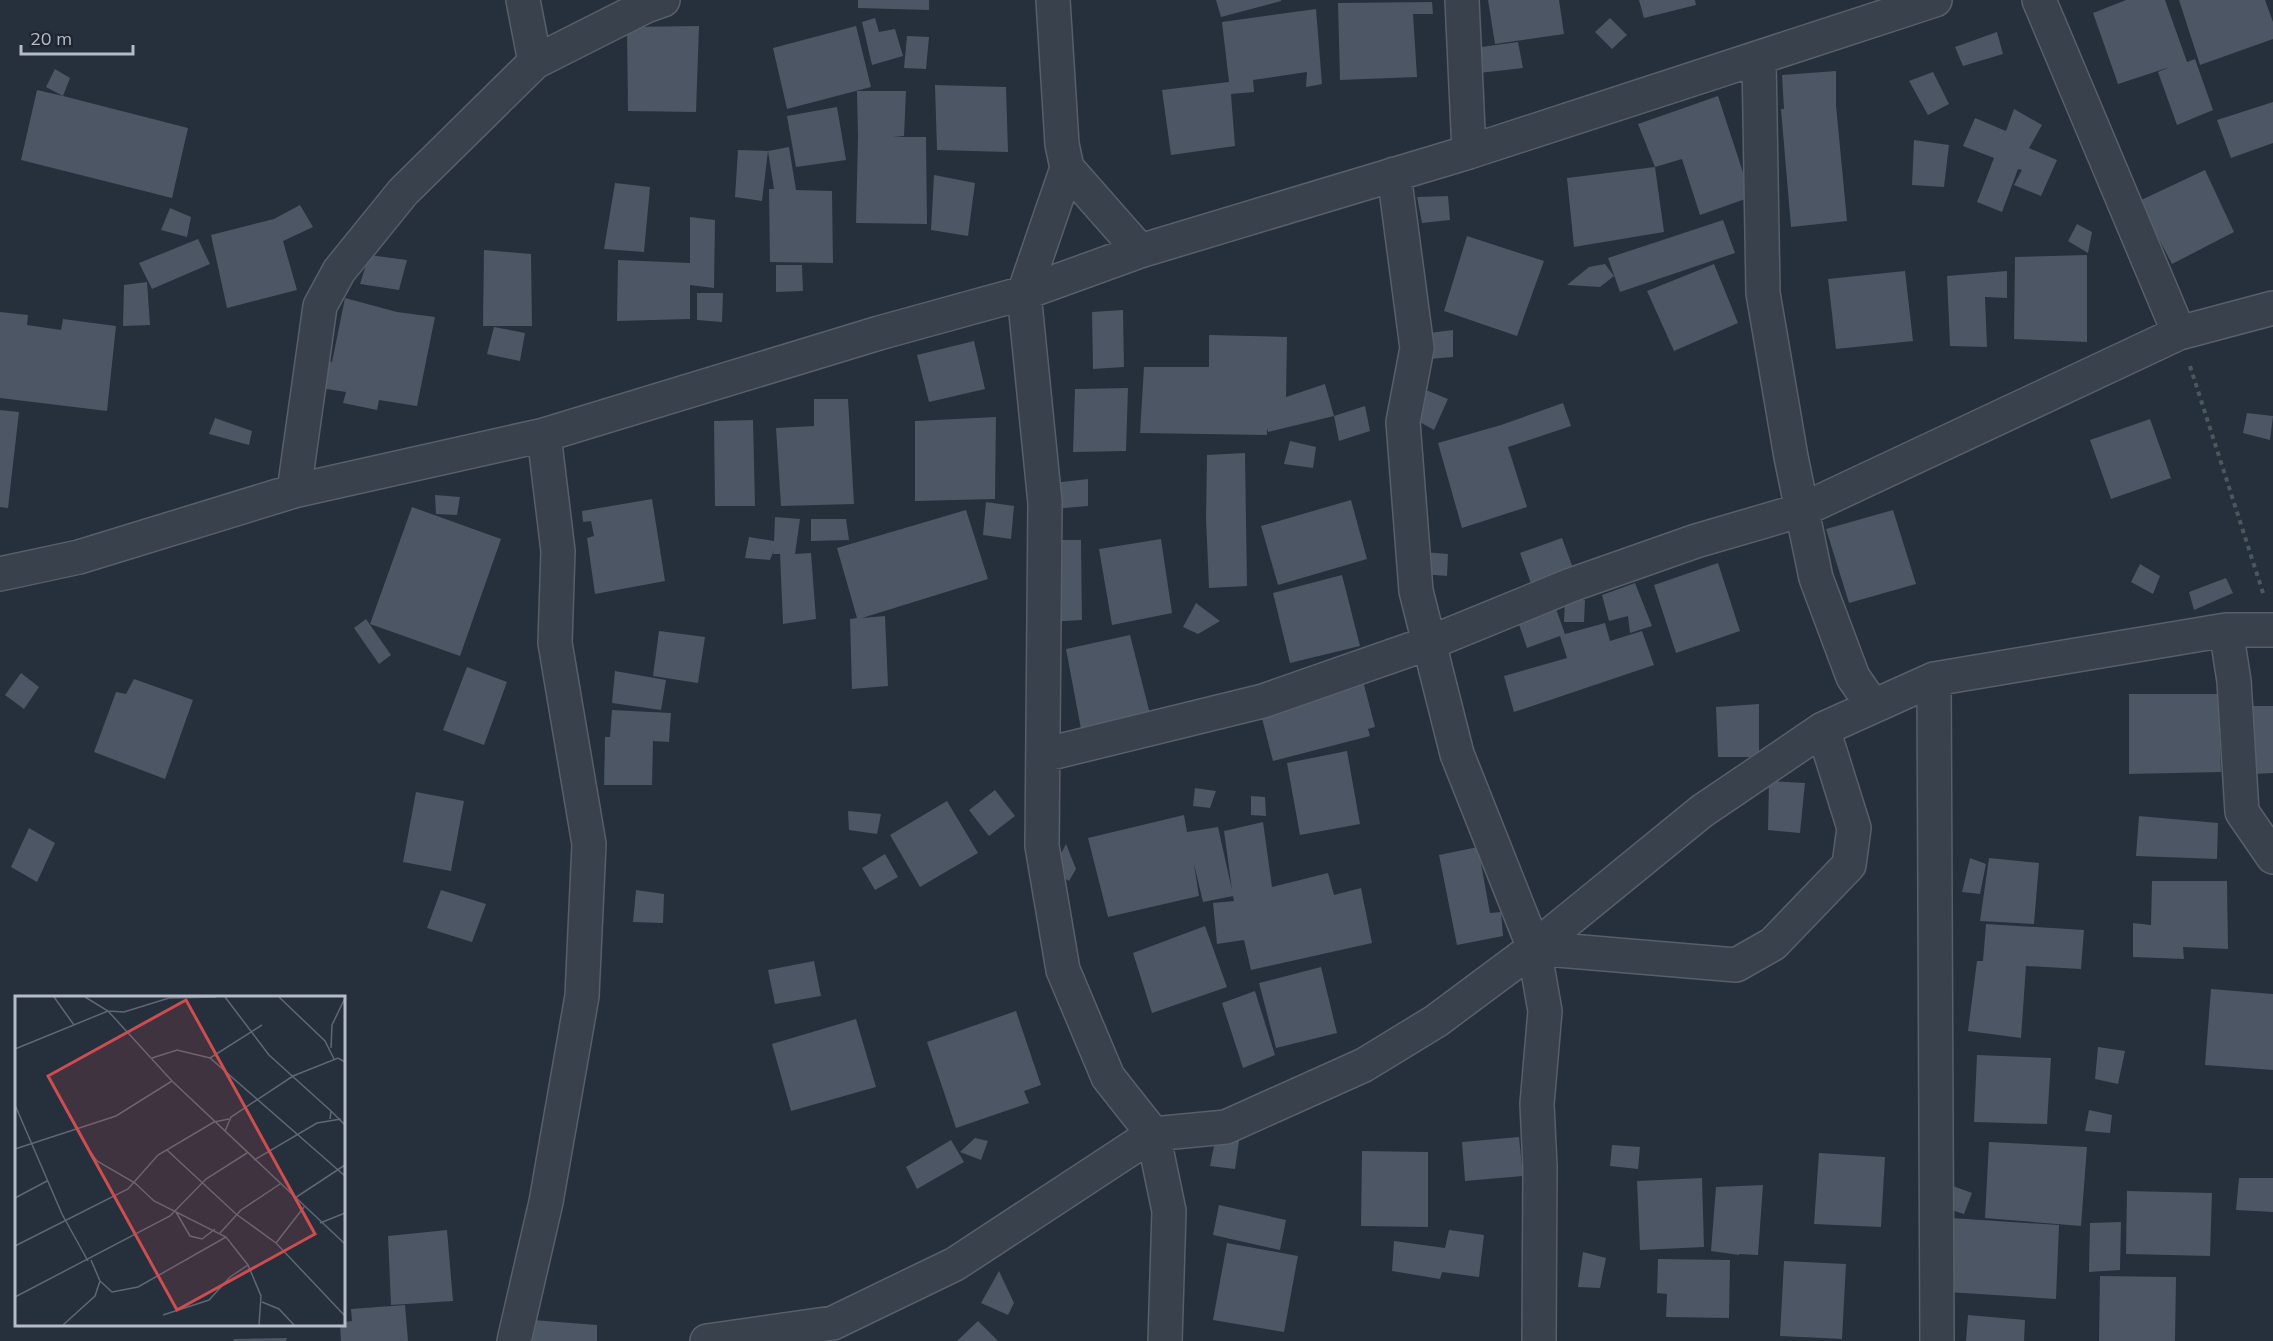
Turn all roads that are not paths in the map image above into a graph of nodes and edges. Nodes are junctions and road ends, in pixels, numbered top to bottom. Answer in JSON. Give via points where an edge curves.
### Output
{"nodes":[{"id":1,"x":523,"y":0,"type":"edge"},
{"id":2,"x":663,"y":0,"type":"edge"},
{"id":3,"x":1053,"y":0,"type":"edge"},
{"id":4,"x":1462,"y":0,"type":"edge"},
{"id":5,"x":2039,"y":0,"type":"edge"},
{"id":6,"x":1927,"y":1,"type":"edge"},
{"id":7,"x":1759,"y":58,"type":"junction"},
{"id":8,"x":535,"y":62,"type":"junction"},
{"id":9,"x":1468,"y":152,"type":"junction"},
{"id":10,"x":1067,"y":168,"type":"junction"},
{"id":11,"x":1394,"y":174,"type":"junction"},
{"id":12,"x":1140,"y":251,"type":"junction"},
{"id":13,"x":1024,"y":293,"type":"junction"},
{"id":14,"x":2273,"y":308,"type":"edge"},
{"id":15,"x":2179,"y":333,"type":"junction"},
{"id":16,"x":544,"y":435,"type":"junction"},
{"id":17,"x":294,"y":491,"type":"junction"},
{"id":18,"x":1802,"y":510,"type":"junction"},
{"id":19,"x":0,"y":574,"type":"edge"},
{"id":20,"x":2269,"y":616,"type":"edge"},
{"id":21,"x":2226,"y":630,"type":"junction"},
{"id":22,"x":1429,"y":643,"type":"junction"},
{"id":23,"x":1934,"y":679,"type":"junction"},
{"id":24,"x":1873,"y":706,"type":"junction"},
{"id":25,"x":1823,"y":729,"type":"junction"},
{"id":26,"x":1043,"y":755,"type":"junction"},
{"id":27,"x":2273,"y":857,"type":"edge"},
{"id":28,"x":1534,"y":948,"type":"junction"},
{"id":29,"x":1153,"y":1134,"type":"junction"},
{"id":30,"x":514,"y":1341,"type":"edge"},
{"id":31,"x":707,"y":1341,"type":"edge"},
{"id":32,"x":1165,"y":1341,"type":"edge"},
{"id":33,"x":1539,"y":1341,"type":"edge"},
{"id":34,"x":1936,"y":1341,"type":"edge"}],
"edges":[{"from":1,"to":8,"type":"street"},
{"from":2,"to":8,"type":"street"},
{"from":3,"to":10,"type":"street"},
{"from":4,"to":9,"type":"street"},
{"from":5,"to":15,"type":"street"},
{"from":6,"to":7,"type":"street"},
{"from":7,"to":9,"type":"street"},
{"from":7,"to":18,"type":"street","via":[[1763,293]]},
{"from":8,"to":17,"type":"street","via":[[403,192],[339,270],[320,306]]},
{"from":9,"to":11,"type":"street"},
{"from":10,"to":12,"type":"street"},
{"from":10,"to":13,"type":"street"},
{"from":11,"to":12,"type":"street"},
{"from":11,"to":22,"type":"street","via":[[1417,348],[1402,422],[1416,591]]},
{"from":12,"to":13,"type":"street"},
{"from":13,"to":16,"type":"street"},
{"from":13,"to":26,"type":"street","via":[[1045,503]]},
{"from":14,"to":15,"type":"street"},
{"from":15,"to":18,"type":"street"},
{"from":16,"to":17,"type":"street"},
{"from":16,"to":30,"type":"street","via":[[558,551],[555,643],[589,844],[582,996],[546,1202]]},
{"from":17,"to":19,"type":"street","via":[[79,557]]},
{"from":18,"to":22,"type":"street","via":[[1696,541],[1571,585]]},
{"from":18,"to":24,"type":"street","via":[[1816,578],[1852,677]]},
{"from":20,"to":21,"type":"street"},
{"from":21,"to":23,"type":"street"},
{"from":21,"to":27,"type":"street","via":[[2234,681],[2242,812]]},
{"from":22,"to":26,"type":"street","via":[[1263,701]]},
{"from":22,"to":28,"type":"street","via":[[1457,754]]},
{"from":23,"to":24,"type":"street"},
{"from":23,"to":34,"type":"street"},
{"from":24,"to":25,"type":"street"},
{"from":25,"to":28,"type":"street","via":[[1702,811]]},
{"from":25,"to":28,"type":"street","via":[[1854,828],[1849,865],[1773,944],[1736,965]]},
{"from":26,"to":29,"type":"street","via":[[1042,846],[1063,970],[1108,1077]]},
{"from":28,"to":29,"type":"street","via":[[1436,1021],[1364,1065],[1226,1127]]},
{"from":28,"to":33,"type":"street","via":[[1545,1011],[1537,1104]]},
{"from":29,"to":31,"type":"street","via":[[955,1264],[833,1323]]},
{"from":29,"to":32,"type":"street","via":[[1169,1211]]}]}
